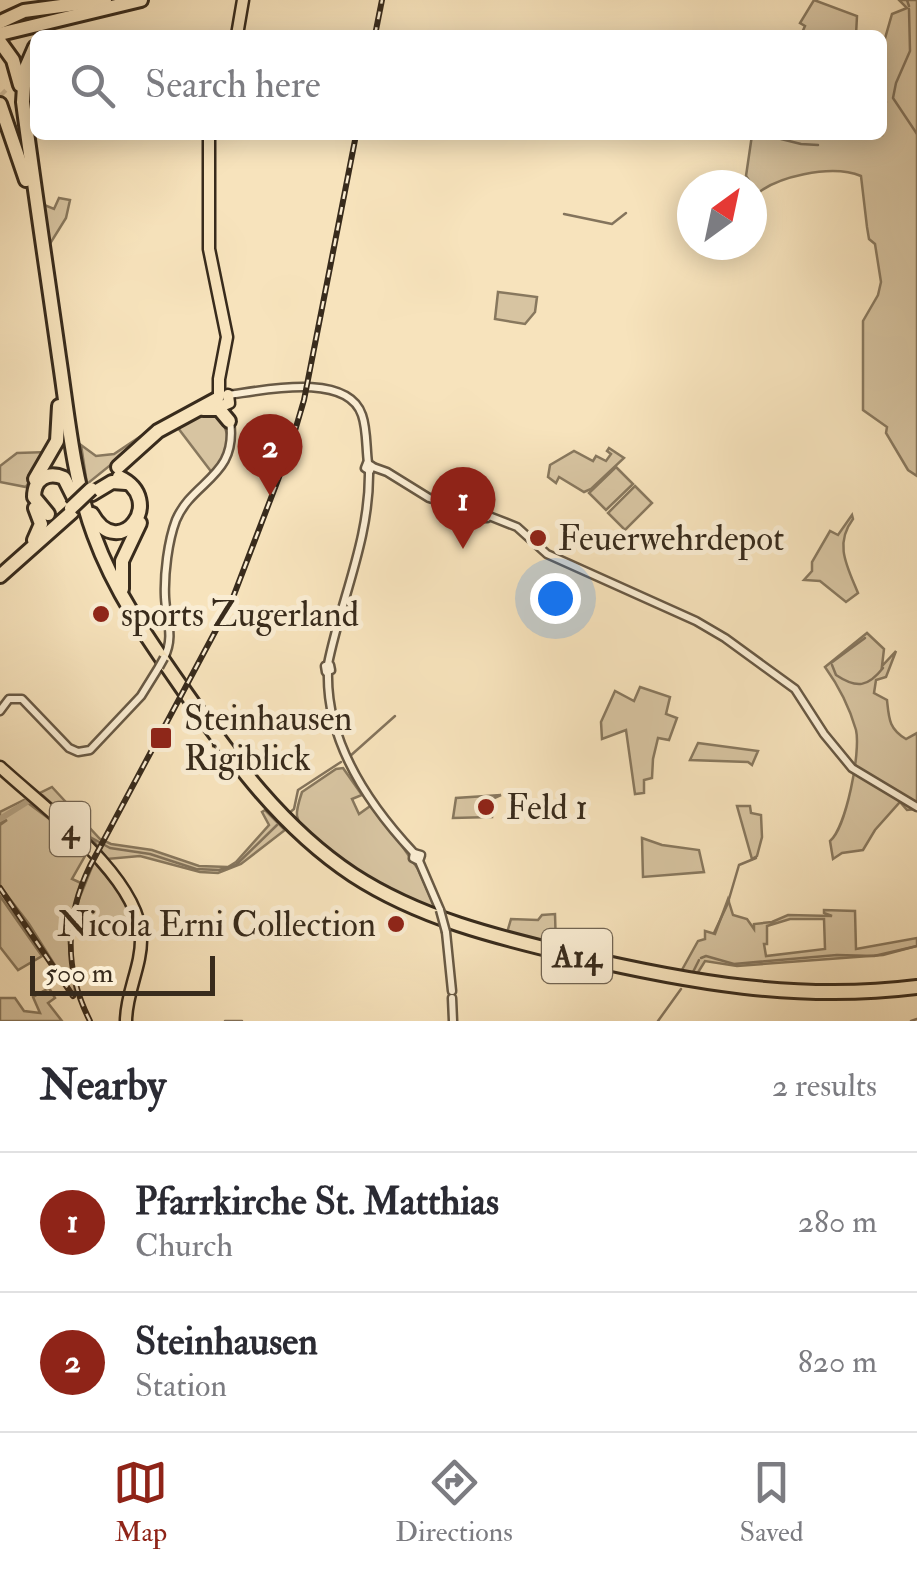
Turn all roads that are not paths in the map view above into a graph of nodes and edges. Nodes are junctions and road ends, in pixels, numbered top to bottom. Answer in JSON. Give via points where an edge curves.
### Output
{"nodes":[{"id":1,"x":106,"y":0,"type":"edge"},
{"id":2,"x":141,"y":0,"type":"edge"},
{"id":3,"x":244,"y":0,"type":"edge"},
{"id":4,"x":123,"y":2,"type":"edge"},
{"id":5,"x":93,"y":12,"type":"junction"},
{"id":6,"x":0,"y":22,"type":"edge"},
{"id":7,"x":53,"y":30,"type":"edge"},
{"id":8,"x":239,"y":30,"type":"edge"},
{"id":9,"x":0,"y":32,"type":"edge"},
{"id":10,"x":0,"y":42,"type":"edge"},
{"id":11,"x":30,"y":60,"type":"edge"},
{"id":12,"x":1,"y":100,"type":"edge"},
{"id":13,"x":23,"y":102,"type":"junction"},
{"id":14,"x":0,"y":119,"type":"edge"},
{"id":15,"x":208,"y":140,"type":"edge"},
{"id":16,"x":35,"y":230,"type":"junction"},
{"id":17,"x":54,"y":358,"type":"junction"},
{"id":18,"x":220,"y":372,"type":"junction"},
{"id":19,"x":251,"y":392,"type":"junction"},
{"id":20,"x":66,"y":400,"type":"junction"},
{"id":21,"x":220,"y":404,"type":"junction"},
{"id":22,"x":370,"y":467,"type":"junction"},
{"id":23,"x":118,"y":472,"type":"junction"},
{"id":24,"x":135,"y":491,"type":"junction"},
{"id":25,"x":92,"y":492,"type":"junction"},
{"id":26,"x":32,"y":502,"type":"junction"},
{"id":27,"x":71,"y":510,"type":"junction"},
{"id":28,"x":49,"y":519,"type":"junction"},
{"id":29,"x":36,"y":540,"type":"junction"},
{"id":30,"x":0,"y":574,"type":"edge"},
{"id":31,"x":117,"y":596,"type":"junction"},
{"id":32,"x":132,"y":614,"type":"junction"},
{"id":33,"x":0,"y":713,"type":"edge"},
{"id":34,"x":45,"y":724,"type":"junction"},
{"id":35,"x":0,"y":768,"type":"edge"},
{"id":36,"x":917,"y":807,"type":"edge"},
{"id":37,"x":120,"y":887,"type":"junction"},
{"id":38,"x":917,"y":990,"type":"edge"},
{"id":39,"x":126,"y":1021,"type":"edge"},
{"id":40,"x":452,"y":1021,"type":"edge"}],
"edges":[{"from":1,"to":6,"type":"highway","via":[[24,11]]},
{"from":2,"to":4,"type":"highway"},
{"from":3,"to":8,"type":"main road"},
{"from":4,"to":5,"type":"highway"},
{"from":4,"to":9,"type":"highway"},
{"from":5,"to":7,"type":"highway"},
{"from":5,"to":9,"type":"highway"},
{"from":10,"to":13,"type":"highway","number":"A14","via":[[15,64]]},
{"from":11,"to":13,"type":"highway","number":"A14"},
{"from":12,"to":16,"type":"highway","number":"A14"},
{"from":13,"to":20,"type":"highway","number":"A14"},
{"from":14,"to":16,"type":"highway","number":"A14"},
{"from":15,"to":18,"type":"main road","via":[[209,249],[227,337]]},
{"from":16,"to":17,"type":"highway","number":"A14"},
{"from":17,"to":26,"type":"highway","via":[[59,431],[33,483]]},
{"from":17,"to":31,"type":"highway","number":"A14","via":[[81,506]]},
{"from":18,"to":19,"type":"street","via":[[226,390]]},
{"from":18,"to":21,"type":"main road"},
{"from":19,"to":21,"type":"street"},
{"from":19,"to":21,"type":"street"},
{"from":19,"to":22,"type":"street","via":[[304,387],[352,401],[362,415]]},
{"from":20,"to":24,"type":"highway","via":[[98,524],[117,532],[133,525],[140,508]]},
{"from":20,"to":32,"type":"highway","number":"A14","via":[[86,511]]},
{"from":21,"to":23,"type":"highway","via":[[151,436]]},
{"from":21,"to":34,"type":"street","bridge":true,"via":[[230,441],[225,462],[174,526],[165,589],[171,637],[164,658],[141,696],[90,750],[68,748]]},
{"from":22,"to":36,"type":"street","via":[[429,498],[517,527],[547,554],[703,625],[792,686],[852,768]]},
{"from":22,"to":40,"type":"street","bridge":true,"via":[[362,546],[328,668],[333,719],[348,763],[416,857],[440,910]]},
{"from":23,"to":24,"type":"highway"},
{"from":23,"to":25,"type":"highway"},
{"from":23,"to":32,"type":"highway","via":[[143,503],[121,568]]},
{"from":24,"to":25,"type":"highway","via":[[116,481]]},
{"from":25,"to":27,"type":"highway","bridge":true},
{"from":26,"to":28,"type":"highway"},
{"from":26,"to":29,"type":"highway","via":[[41,522]]},
{"from":27,"to":28,"type":"highway"},
{"from":27,"to":29,"type":"highway"},
{"from":28,"to":29,"type":"highway"},
{"from":28,"to":31,"type":"highway","via":[[34,490],[43,478],[57,475],[71,487]]},
{"from":29,"to":30,"type":"highway"},
{"from":31,"to":38,"type":"highway","number":"A14","via":[[266,804],[320,856],[379,895],[479,935],[654,978],[755,994]]},
{"from":32,"to":38,"type":"highway","number":"A14","via":[[274,808],[332,860],[397,900],[490,934],[698,983],[801,993]]},
{"from":33,"to":34,"type":"street","via":[[16,701]]},
{"from":33,"to":34,"type":"street","via":[[15,698]]},
{"from":35,"to":37,"type":"main road","number":"4"},
{"from":35,"to":37,"type":"main road","number":"4","via":[[78,838]]},
{"from":37,"to":39,"type":"main road","number":"4","via":[[141,940]]}]}
